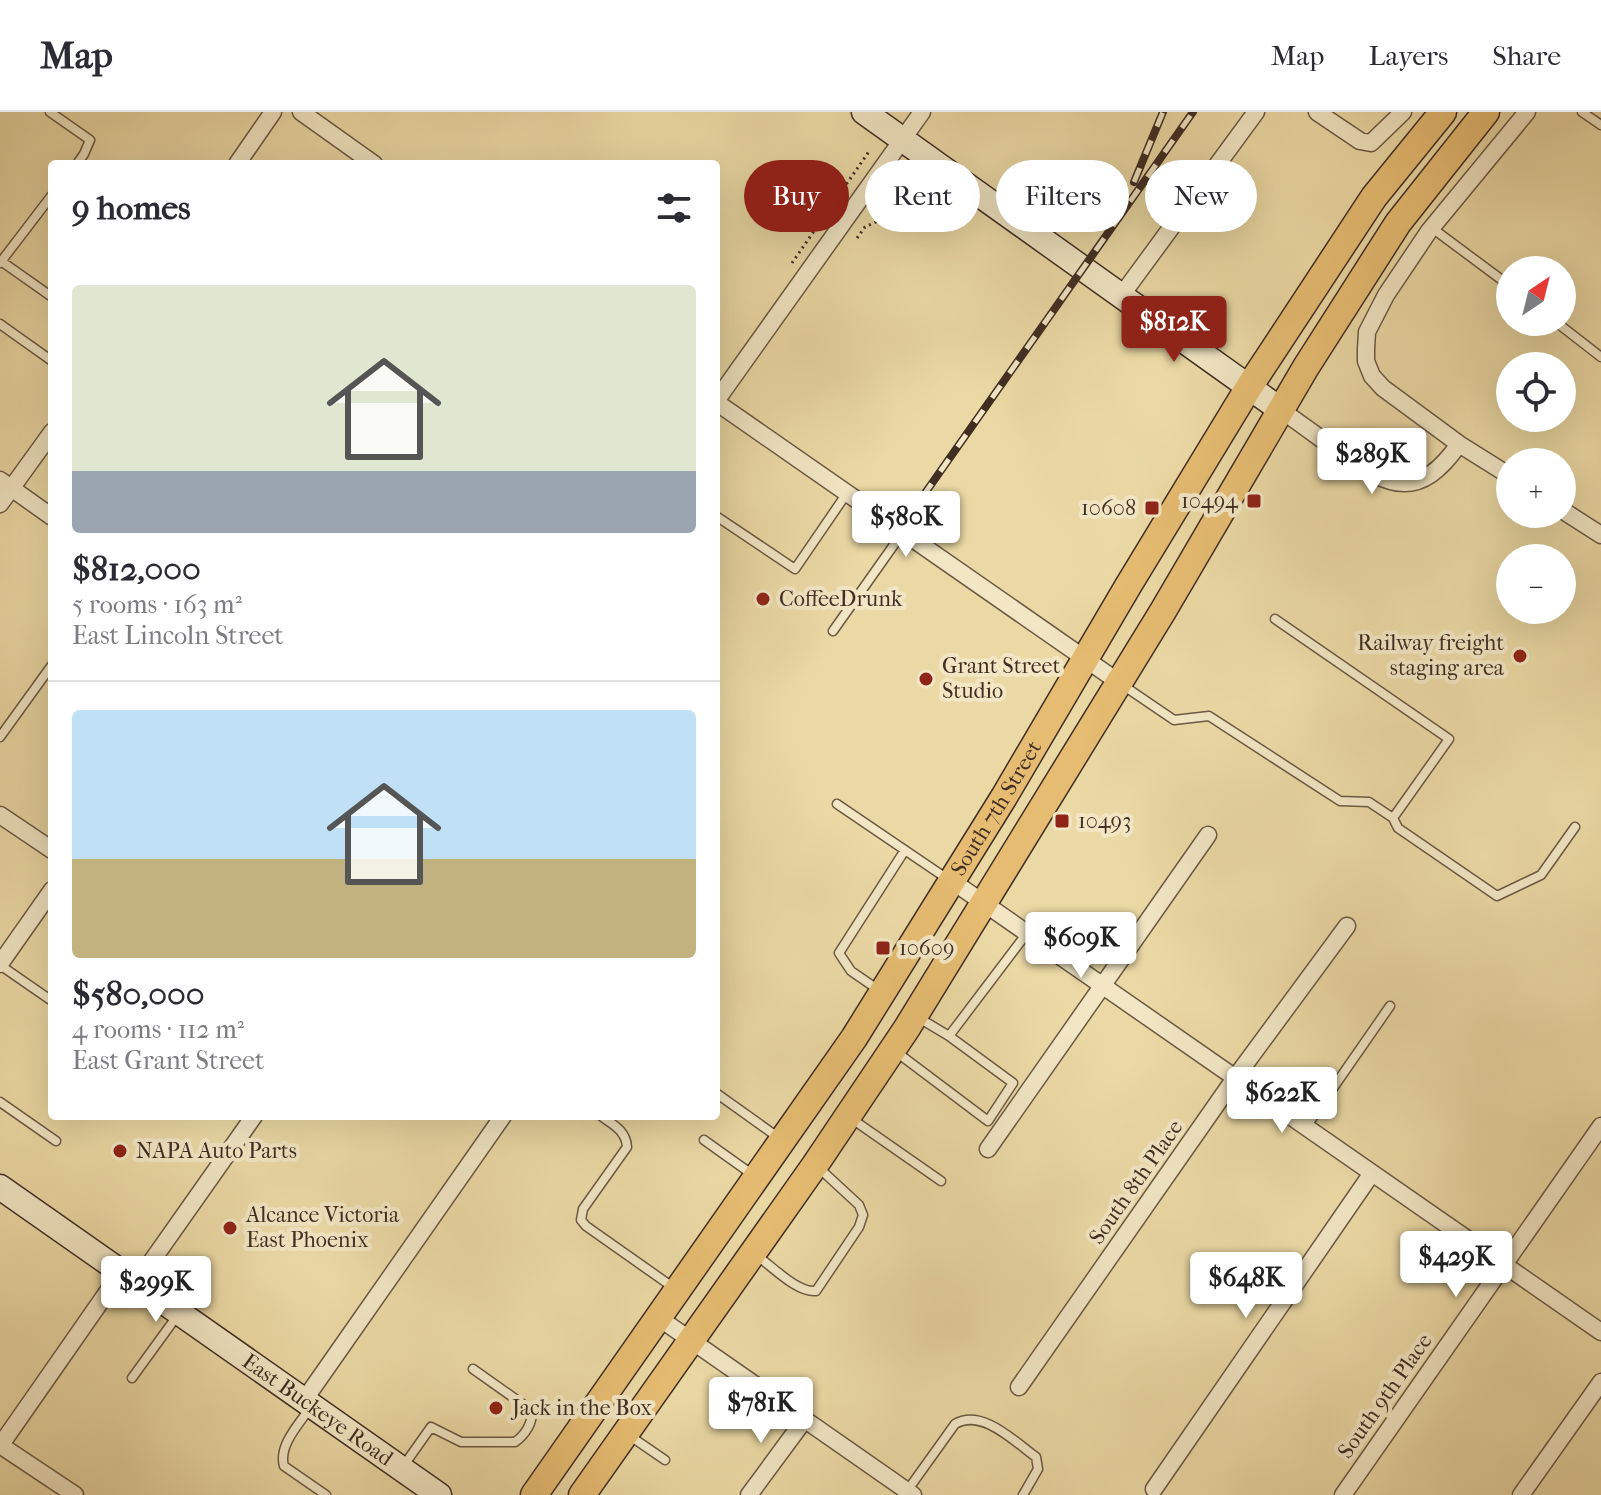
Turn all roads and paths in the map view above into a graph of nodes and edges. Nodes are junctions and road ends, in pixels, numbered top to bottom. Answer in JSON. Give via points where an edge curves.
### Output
{"nodes":[{"id":1,"x":50,"y":112,"type":"edge"},
{"id":2,"x":273,"y":112,"type":"edge"},
{"id":3,"x":301,"y":112,"type":"edge"},
{"id":4,"x":864,"y":112,"type":"edge"},
{"id":5,"x":922,"y":112,"type":"edge"},
{"id":6,"x":1256,"y":112,"type":"edge"},
{"id":7,"x":1317,"y":112,"type":"edge"},
{"id":8,"x":1403,"y":112,"type":"edge"},
{"id":9,"x":1443,"y":112,"type":"edge"},
{"id":10,"x":1486,"y":112,"type":"edge"},
{"id":11,"x":1527,"y":112,"type":"edge"},
{"id":12,"x":1582,"y":112,"type":"edge"},
{"id":13,"x":1601,"y":125,"type":"edge"},
{"id":14,"x":903,"y":139,"type":"junction"},
{"id":15,"x":870,"y":150,"type":"dead end"},
{"id":16,"x":80,"y":160,"type":"edge"},
{"id":17,"x":240,"y":160,"type":"edge"},
{"id":18,"x":368,"y":160,"type":"edge"},
{"id":19,"x":48,"y":200,"type":"edge"},
{"id":20,"x":865,"y":227,"type":"edge"},
{"id":21,"x":1432,"y":228,"type":"junction"},
{"id":22,"x":857,"y":238,"type":"dead end"},
{"id":23,"x":1,"y":262,"type":"edge"},
{"id":24,"x":792,"y":263,"type":"dead end"},
{"id":25,"x":1496,"y":276,"type":"edge"},
{"id":26,"x":48,"y":294,"type":"edge"},
{"id":27,"x":1121,"y":296,"type":"junction"},
{"id":28,"x":0,"y":324,"type":"edge"},
{"id":29,"x":1574,"y":336,"type":"edge"},
{"id":30,"x":1601,"y":357,"type":"edge"},
{"id":31,"x":48,"y":358,"type":"edge"},
{"id":32,"x":1249,"y":387,"type":"junction"},
{"id":33,"x":720,"y":404,"type":"edge"},
{"id":34,"x":720,"y":408,"type":"edge"},
{"id":35,"x":1281,"y":410,"type":"junction"},
{"id":36,"x":48,"y":437,"type":"edge"},
{"id":37,"x":1459,"y":444,"type":"junction"},
{"id":38,"x":1496,"y":467,"type":"edge"},
{"id":39,"x":6,"y":484,"type":"edge"},
{"id":40,"x":847,"y":493,"type":"junction"},
{"id":41,"x":0,"y":504,"type":"edge"},
{"id":42,"x":48,"y":514,"type":"edge"},
{"id":43,"x":720,"y":519,"type":"edge"},
{"id":44,"x":1576,"y":519,"type":"edge"},
{"id":45,"x":903,"y":532,"type":"junction"},
{"id":46,"x":1601,"y":535,"type":"edge"},
{"id":47,"x":1275,"y":619,"type":"dead end"},
{"id":48,"x":833,"y":631,"type":"dead end"},
{"id":49,"x":1085,"y":660,"type":"junction"},
{"id":50,"x":48,"y":671,"type":"edge"},
{"id":51,"x":1120,"y":683,"type":"junction"},
{"id":52,"x":0,"y":737,"type":"edge"},
{"id":53,"x":837,"y":804,"type":"dead end"},
{"id":54,"x":0,"y":815,"type":"edge"},
{"id":55,"x":1393,"y":818,"type":"junction"},
{"id":56,"x":1575,"y":827,"type":"dead end"},
{"id":57,"x":1208,"y":835,"type":"dead end"},
{"id":58,"x":48,"y":847,"type":"edge"},
{"id":59,"x":905,"y":850,"type":"junction"},
{"id":60,"x":952,"y":881,"type":"junction"},
{"id":61,"x":48,"y":896,"type":"edge"},
{"id":62,"x":985,"y":904,"type":"junction"},
{"id":63,"x":1347,"y":926,"type":"dead end"},
{"id":64,"x":1027,"y":933,"type":"junction"},
{"id":65,"x":0,"y":964,"type":"edge"},
{"id":66,"x":1102,"y":986,"type":"junction"},
{"id":67,"x":883,"y":993,"type":"junction"},
{"id":68,"x":48,"y":998,"type":"edge"},
{"id":69,"x":1390,"y":1006,"type":"dead end"},
{"id":70,"x":915,"y":1015,"type":"junction"},
{"id":71,"x":949,"y":1036,"type":"junction"},
{"id":72,"x":893,"y":1050,"type":"junction"},
{"id":73,"x":1235,"y":1078,"type":"junction"},
{"id":74,"x":720,"y":1096,"type":"edge"},
{"id":75,"x":0,"y":1102,"type":"edge"},
{"id":76,"x":848,"y":1117,"type":"junction"},
{"id":77,"x":251,"y":1120,"type":"edge"},
{"id":78,"x":500,"y":1120,"type":"edge"},
{"id":79,"x":607,"y":1120,"type":"edge"},
{"id":80,"x":1601,"y":1126,"type":"edge"},
{"id":81,"x":1306,"y":1127,"type":"junction"},
{"id":82,"x":704,"y":1140,"type":"dead end"},
{"id":83,"x":56,"y":1141,"type":"dead end"},
{"id":84,"x":783,"y":1141,"type":"junction"},
{"id":85,"x":988,"y":1149,"type":"dead end"},
{"id":86,"x":815,"y":1165,"type":"junction"},
{"id":87,"x":1372,"y":1173,"type":"junction"},
{"id":88,"x":757,"y":1178,"type":"junction"},
{"id":89,"x":941,"y":1181,"type":"dead end"},
{"id":90,"x":0,"y":1187,"type":"edge"},
{"id":91,"x":753,"y":1252,"type":"junction"},
{"id":92,"x":1504,"y":1265,"type":"junction"},
{"id":93,"x":129,"y":1276,"type":"junction"},
{"id":94,"x":677,"y":1291,"type":"junction"},
{"id":95,"x":180,"y":1312,"type":"junction"},
{"id":96,"x":659,"y":1318,"type":"junction"},
{"id":97,"x":1601,"y":1332,"type":"edge"},
{"id":98,"x":691,"y":1340,"type":"junction"},
{"id":99,"x":473,"y":1369,"type":"dead end"},
{"id":100,"x":132,"y":1378,"type":"dead end"},
{"id":101,"x":1601,"y":1382,"type":"edge"},
{"id":102,"x":1019,"y":1387,"type":"dead end"},
{"id":103,"x":308,"y":1402,"type":"junction"},
{"id":104,"x":805,"y":1419,"type":"junction"},
{"id":105,"x":626,"y":1433,"type":"junction"},
{"id":106,"x":0,"y":1445,"type":"edge"},
{"id":107,"x":665,"y":1460,"type":"dead end"},
{"id":108,"x":402,"y":1468,"type":"junction"},
{"id":109,"x":1154,"y":1489,"type":"dead end"},
{"id":110,"x":589,"y":1493,"type":"edge"},
{"id":111,"x":910,"y":1493,"type":"edge"},
{"id":112,"x":75,"y":1495,"type":"edge"},
{"id":113,"x":326,"y":1495,"type":"edge"},
{"id":114,"x":439,"y":1495,"type":"edge"},
{"id":115,"x":534,"y":1495,"type":"edge"},
{"id":116,"x":749,"y":1495,"type":"edge"},
{"id":117,"x":1023,"y":1495,"type":"edge"},
{"id":118,"x":1343,"y":1495,"type":"edge"},
{"id":119,"x":1521,"y":1495,"type":"edge"}],
"edges":[{"from":1,"to":16,"type":"lane","via":[[90,140]]},
{"from":2,"to":17,"type":"street"},
{"from":3,"to":18,"type":"street"},
{"from":4,"to":14,"type":"main road"},
{"from":5,"to":14,"type":"street"},
{"from":6,"to":27,"type":"street"},
{"from":7,"to":8,"type":"street","via":[[1371,143]]},
{"from":9,"to":32,"type":"main road","name":"South 7th Street","via":[[1374,197]]},
{"from":10,"to":35,"type":"main road","name":"South 7th Street","via":[[1375,257]]},
{"from":11,"to":21,"type":"street"},
{"from":12,"to":13,"type":"lane"},
{"from":14,"to":27,"type":"main road"},
{"from":14,"to":33,"type":"street"},
{"from":15,"to":24,"type":"path"},
{"from":19,"to":23,"type":"lane"},
{"from":20,"to":22,"type":"path"},
{"from":21,"to":25,"type":"lane"},
{"from":21,"to":37,"type":"street","via":[[1367,332],[1366,361],[1383,388]]},
{"from":23,"to":26,"type":"lane"},
{"from":27,"to":32,"type":"main road"},
{"from":28,"to":31,"type":"lane"},
{"from":29,"to":30,"type":"lane"},
{"from":32,"to":35,"type":"main road"},
{"from":32,"to":49,"type":"main road","name":"South 7th Street"},
{"from":34,"to":40,"type":"street"},
{"from":35,"to":37,"type":"street","via":[[1371,474],[1394,483],[1433,475]]},
{"from":35,"to":51,"type":"main road","name":"South 7th Street"},
{"from":36,"to":39,"type":"street"},
{"from":37,"to":38,"type":"street"},
{"from":39,"to":41,"type":"street"},
{"from":39,"to":42,"type":"street"},
{"from":40,"to":43,"type":"lane","via":[[795,569]]},
{"from":40,"to":45,"type":"street"},
{"from":44,"to":46,"type":"street"},
{"from":45,"to":48,"type":"lane"},
{"from":45,"to":49,"type":"street"},
{"from":47,"to":55,"type":"lane","via":[[1449,739]]},
{"from":49,"to":51,"type":"street"},
{"from":49,"to":60,"type":"main road","name":"South 7th Street"},
{"from":50,"to":52,"type":"lane"},
{"from":51,"to":55,"type":"lane","via":[[1174,720],[1209,716],[1340,801],[1369,802]]},
{"from":51,"to":62,"type":"main road","name":"South 7th Street"},
{"from":53,"to":59,"type":"lane"},
{"from":54,"to":58,"type":"street"},
{"from":55,"to":56,"type":"lane","via":[[1398,828],[1497,896],[1541,875]]},
{"from":57,"to":66,"type":"street"},
{"from":59,"to":60,"type":"lane"},
{"from":59,"to":67,"type":"lane","via":[[839,953],[851,971]]},
{"from":60,"to":62,"type":"street"},
{"from":60,"to":67,"type":"main road","name":"South 7th Street"},
{"from":61,"to":65,"type":"street"},
{"from":62,"to":64,"type":"street"},
{"from":62,"to":70,"type":"main road","name":"South 7th Street"},
{"from":63,"to":73,"type":"street","name":"South 8th Place"},
{"from":64,"to":66,"type":"street"},
{"from":64,"to":71,"type":"lane"},
{"from":65,"to":68,"type":"lane"},
{"from":66,"to":73,"type":"street"},
{"from":66,"to":85,"type":"street"},
{"from":67,"to":84,"type":"main road","name":"South 7th Street"},
{"from":69,"to":81,"type":"lane"},
{"from":70,"to":71,"type":"lane"},
{"from":70,"to":72,"type":"main road","name":"South 7th Street"},
{"from":71,"to":72,"type":"lane","via":[[1013,1083],[988,1121]]},
{"from":72,"to":76,"type":"main road","name":"South 7th Street"},
{"from":73,"to":81,"type":"street"},
{"from":73,"to":102,"type":"street","name":"South 8th Place"},
{"from":74,"to":84,"type":"lane"},
{"from":75,"to":83,"type":"lane"},
{"from":76,"to":86,"type":"main road","name":"South 7th Street"},
{"from":76,"to":89,"type":"lane"},
{"from":77,"to":93,"type":"street"},
{"from":78,"to":103,"type":"street"},
{"from":79,"to":94,"type":"lane","via":[[622,1131],[627,1147],[583,1209],[581,1220]]},
{"from":80,"to":92,"type":"street","name":"South 9th Place"},
{"from":81,"to":87,"type":"street"},
{"from":82,"to":88,"type":"lane"},
{"from":84,"to":86,"type":"main road"},
{"from":84,"to":88,"type":"main road","name":"South 7th Street"},
{"from":86,"to":91,"type":"main road","name":"South 7th Street"},
{"from":86,"to":91,"type":"lane","via":[[859,1205],[863,1215],[816,1291],[793,1282]]},
{"from":87,"to":92,"type":"street"},
{"from":87,"to":109,"type":"street"},
{"from":88,"to":94,"type":"main road","name":"South 7th Street"},
{"from":90,"to":93,"type":"main road","name":"East Buckeye Road"},
{"from":91,"to":98,"type":"main road","name":"South 7th Street"},
{"from":92,"to":97,"type":"street"},
{"from":92,"to":118,"type":"street","name":"South 9th Place"},
{"from":93,"to":95,"type":"main road","name":"East Buckeye Road"},
{"from":93,"to":106,"type":"street"},
{"from":94,"to":96,"type":"main road","name":"South 7th Street"},
{"from":95,"to":100,"type":"lane"},
{"from":95,"to":103,"type":"main road","name":"East Buckeye Road"},
{"from":96,"to":98,"type":"street"},
{"from":96,"to":115,"type":"main road","name":"South 7th Street"},
{"from":98,"to":104,"type":"street"},
{"from":98,"to":105,"type":"main road","name":"South 7th Street"},
{"from":99,"to":108,"type":"lane","via":[[531,1410],[522,1438],[461,1442],[431,1427]]},
{"from":101,"to":119,"type":"street"},
{"from":103,"to":108,"type":"main road","name":"East Buckeye Road"},
{"from":103,"to":113,"type":"lane","via":[[282,1459],[284,1466]]},
{"from":104,"to":111,"type":"street"},
{"from":104,"to":116,"type":"street"},
{"from":105,"to":107,"type":"lane"},
{"from":105,"to":110,"type":"main road","name":"South 7th Street"},
{"from":106,"to":112,"type":"street"},
{"from":108,"to":114,"type":"main road","name":"East Buckeye Road"},
{"from":111,"to":117,"type":"lane","via":[[955,1424],[973,1419],[1036,1457],[1038,1469]]}]}
